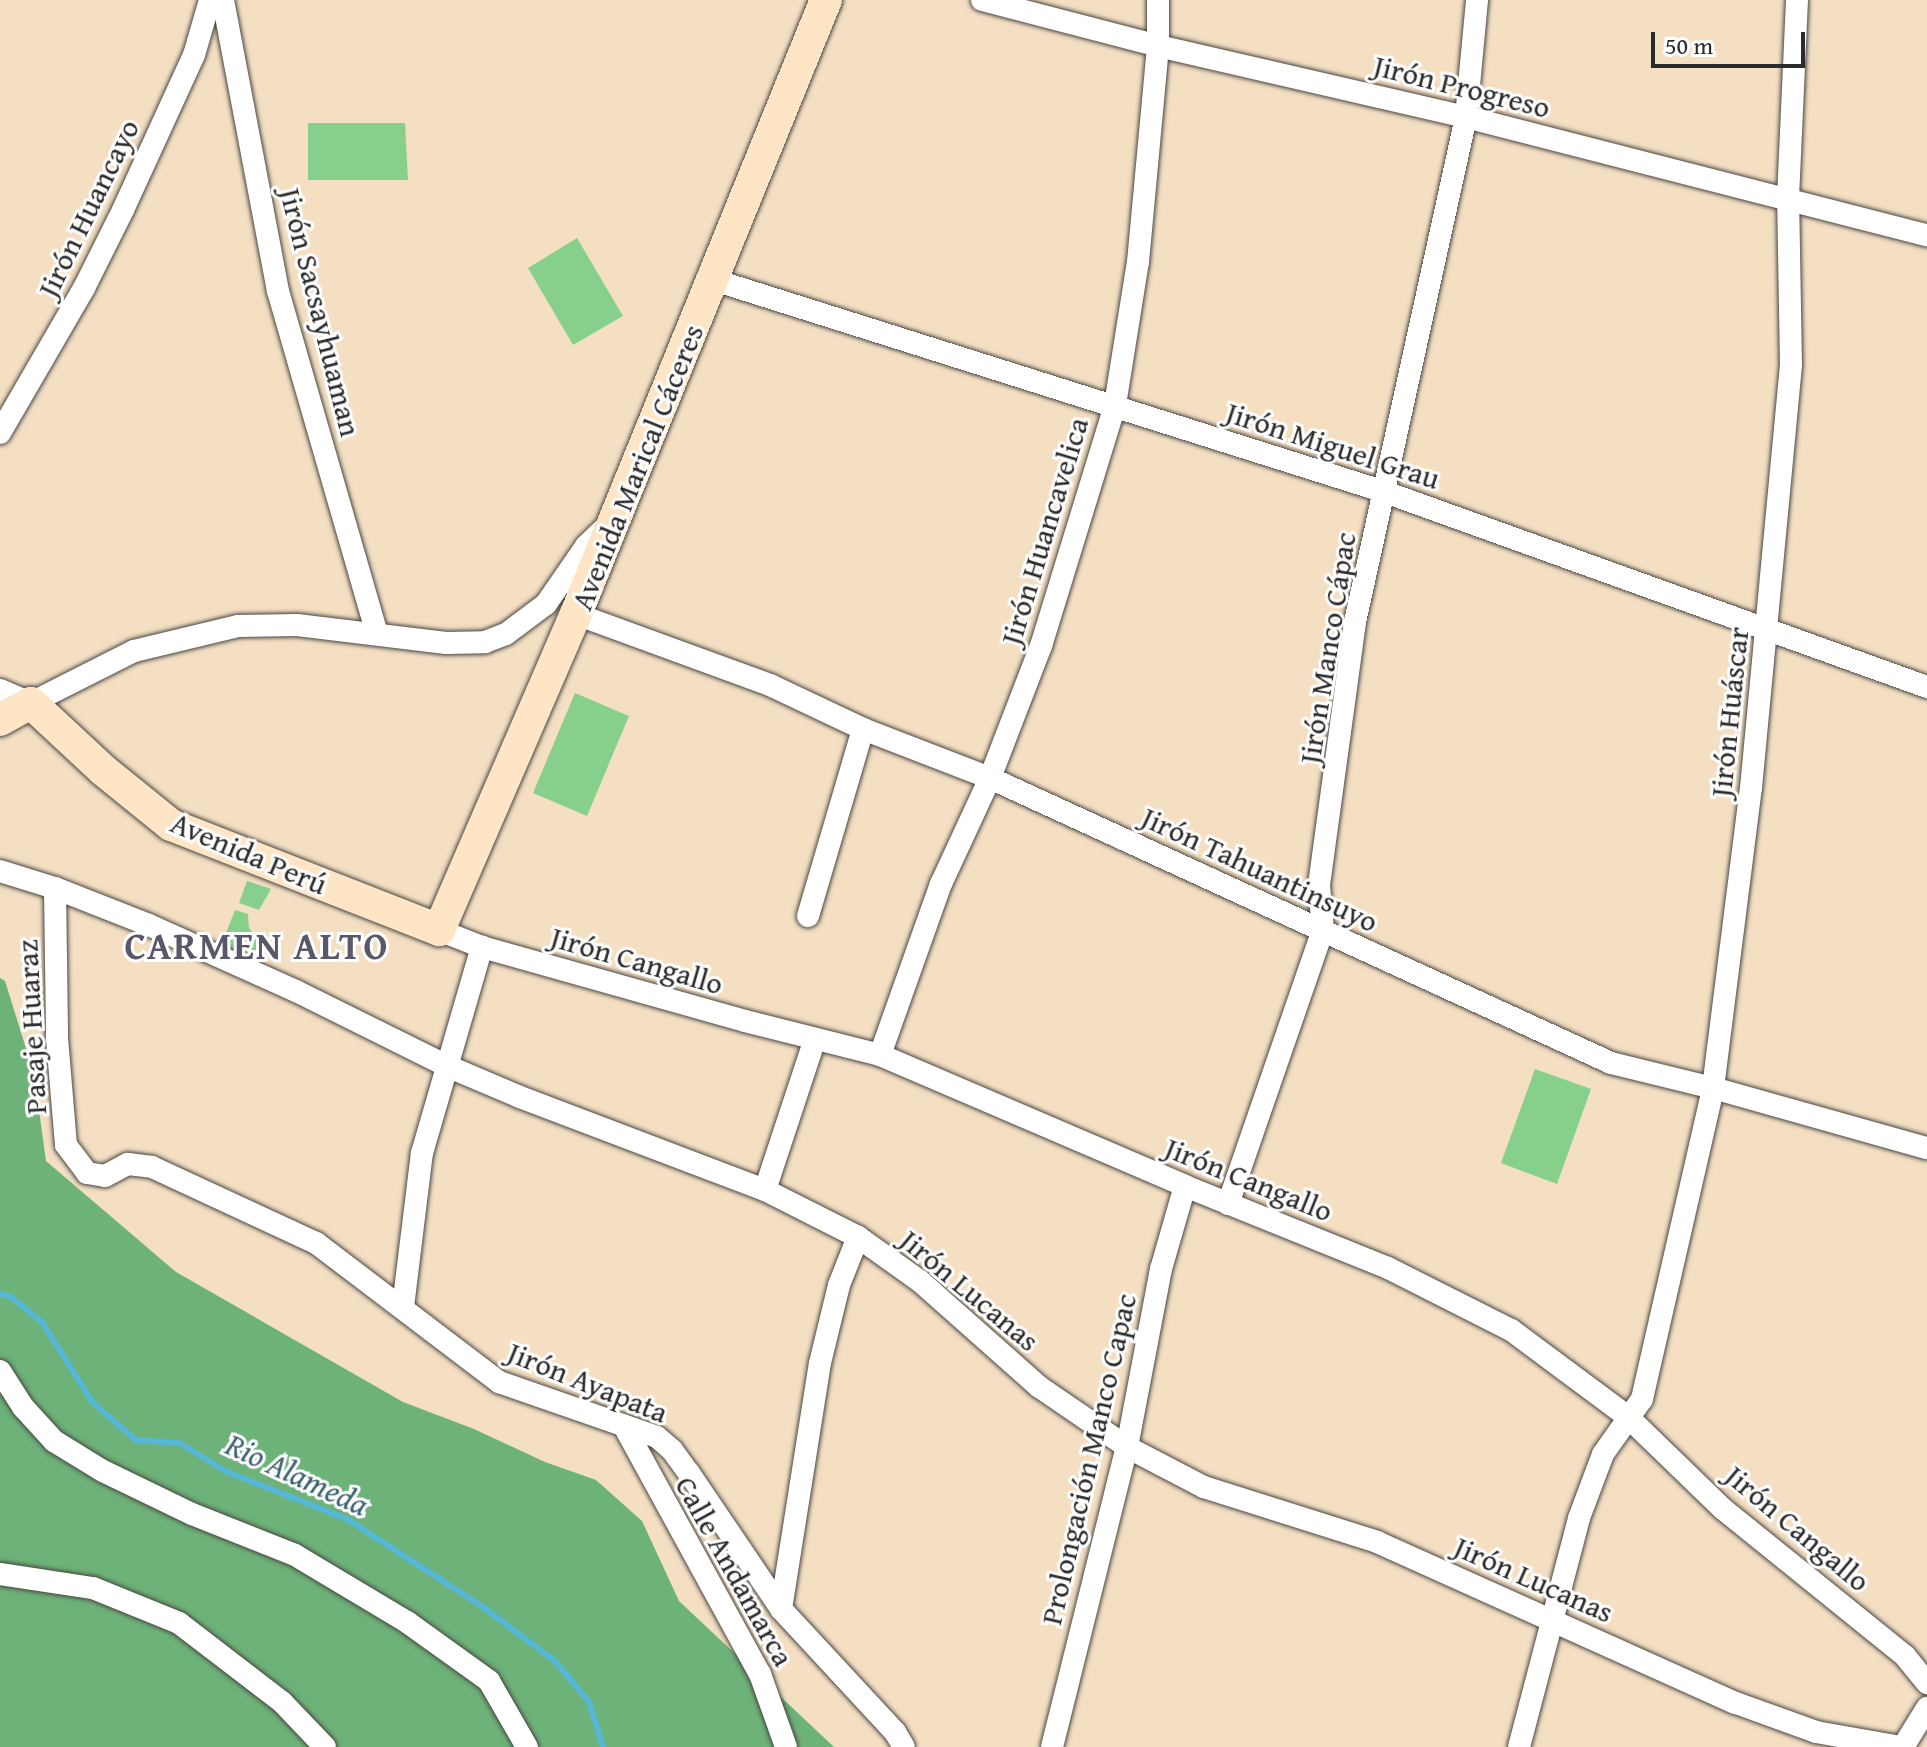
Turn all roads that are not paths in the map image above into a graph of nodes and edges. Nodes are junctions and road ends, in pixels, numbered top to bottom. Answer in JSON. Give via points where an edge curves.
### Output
{"nodes":[{"id":1,"x":210,"y":0,"type":"edge"},
{"id":2,"x":223,"y":0,"type":"edge"},
{"id":3,"x":826,"y":0,"type":"edge"},
{"id":4,"x":982,"y":0,"type":"edge"},
{"id":5,"x":1158,"y":0,"type":"edge"},
{"id":6,"x":1477,"y":0,"type":"edge"},
{"id":7,"x":1797,"y":0,"type":"edge"},
{"id":8,"x":1158,"y":46,"type":"junction"},
{"id":9,"x":1466,"y":117,"type":"junction"},
{"id":10,"x":1788,"y":198,"type":"junction"},
{"id":11,"x":1927,"y":235,"type":"edge"},
{"id":12,"x":714,"y":280,"type":"junction"},
{"id":13,"x":1115,"y":405,"type":"junction"},
{"id":14,"x":0,"y":433,"type":"edge"},
{"id":15,"x":1385,"y":492,"type":"junction"},
{"id":16,"x":617,"y":515,"type":"junction"},
{"id":17,"x":576,"y":614,"type":"junction"},
{"id":18,"x":1768,"y":628,"type":"junction"},
{"id":19,"x":377,"y":634,"type":"junction"},
{"id":20,"x":1927,"y":687,"type":"edge"},
{"id":21,"x":0,"y":690,"type":"edge"},
{"id":22,"x":31,"y":703,"type":"junction"},
{"id":23,"x":0,"y":720,"type":"edge"},
{"id":24,"x":863,"y":729,"type":"junction"},
{"id":25,"x":990,"y":778,"type":"junction"},
{"id":26,"x":0,"y":871,"type":"edge"},
{"id":27,"x":55,"y":888,"type":"junction"},
{"id":28,"x":808,"y":916,"type":"dead end"},
{"id":29,"x":439,"y":930,"type":"junction"},
{"id":30,"x":1323,"y":930,"type":"junction"},
{"id":31,"x":482,"y":947,"type":"junction"},
{"id":32,"x":815,"y":1039,"type":"junction"},
{"id":33,"x":880,"y":1055,"type":"junction"},
{"id":34,"x":447,"y":1066,"type":"junction"},
{"id":35,"x":1713,"y":1088,"type":"junction"},
{"id":36,"x":1927,"y":1148,"type":"edge"},
{"id":37,"x":76,"y":1161,"type":"joint"},
{"id":38,"x":1185,"y":1186,"type":"junction"},
{"id":39,"x":765,"y":1190,"type":"junction"},
{"id":40,"x":1228,"y":1204,"type":"junction"},
{"id":41,"x":858,"y":1237,"type":"junction"},
{"id":42,"x":403,"y":1307,"type":"junction"},
{"id":43,"x":0,"y":1371,"type":"edge"},
{"id":44,"x":1628,"y":1417,"type":"junction"},
{"id":45,"x":624,"y":1426,"type":"junction"},
{"id":46,"x":1127,"y":1447,"type":"junction"},
{"id":47,"x":0,"y":1574,"type":"edge"},
{"id":48,"x":781,"y":1609,"type":"junction"},
{"id":49,"x":1555,"y":1621,"type":"junction"},
{"id":50,"x":1927,"y":1683,"type":"edge"},
{"id":51,"x":1927,"y":1708,"type":"edge"},
{"id":52,"x":1927,"y":1743,"type":"edge"},
{"id":53,"x":325,"y":1747,"type":"edge"},
{"id":54,"x":527,"y":1747,"type":"edge"},
{"id":55,"x":786,"y":1747,"type":"edge"},
{"id":56,"x":904,"y":1747,"type":"edge"},
{"id":57,"x":1052,"y":1747,"type":"edge"},
{"id":58,"x":1519,"y":1747,"type":"edge"},
{"id":59,"x":1903,"y":1747,"type":"edge"}],
"edges":[{"from":1,"to":14,"type":"street","name":"Jirón Huancayo","via":[[194,55],[123,210]]},
{"from":2,"to":19,"type":"street","name":"Jirón Sacsayhuaman","via":[[278,291]]},
{"from":3,"to":12,"type":"street","name":"Avenida Marical Cáceres"},
{"from":4,"to":8,"type":"street","name":"Jirón Progreso"},
{"from":5,"to":8,"type":"street","name":"Jirón Huancavelica"},
{"from":6,"to":9,"type":"street","name":"Jirón Manco Cápac"},
{"from":7,"to":10,"type":"street","name":"Jirón Huáscar"},
{"from":8,"to":9,"type":"street","name":"Jirón Progreso"},
{"from":8,"to":13,"type":"street","name":"Jirón Huancavelica","via":[[1138,262]]},
{"from":9,"to":10,"type":"street","name":"Jirón Progreso"},
{"from":9,"to":15,"type":"street","name":"Jirón Manco Cápac"},
{"from":10,"to":11,"type":"street","name":"Jirón Progreso"},
{"from":10,"to":18,"type":"street","name":"Jirón Huáscar","via":[[1791,365]]},
{"from":12,"to":13,"type":"street","name":"Jirón Miguel Grau"},
{"from":12,"to":16,"type":"street","name":"Avenida Marical Cáceres"},
{"from":13,"to":15,"type":"street","name":"Jirón Miguel Grau"},
{"from":13,"to":25,"type":"street","name":"Jirón Huancavelica","via":[[1041,646]]},
{"from":15,"to":18,"type":"street","name":"Jirón Miguel Grau"},
{"from":15,"to":30,"type":"street","name":"Jirón Manco Cápac","via":[[1355,622],[1319,885]]},
{"from":16,"to":17,"type":"street","name":"Avenida Marical Cáceres"},
{"from":16,"to":19,"type":"street","via":[[586,546],[546,604],[506,634],[485,642],[446,643]]},
{"from":17,"to":24,"type":"street","name":"Jirón Tahuantinsuyo","via":[[770,685]]},
{"from":17,"to":29,"type":"street","name":"Avenida Marical Cáceres"},
{"from":18,"to":20,"type":"street","name":"Jirón Miguel Grau"},
{"from":18,"to":35,"type":"street","name":"Jirón Huáscar"},
{"from":19,"to":22,"type":"street","via":[[297,625],[238,626],[134,651]]},
{"from":21,"to":22,"type":"street","name":"Avenida Perú"},
{"from":22,"to":23,"type":"street"},
{"from":22,"to":29,"type":"street","name":"Avenida Perú","via":[[171,825]]},
{"from":24,"to":25,"type":"street","name":"Jirón Tahuantinsuyo"},
{"from":24,"to":28,"type":"street"},
{"from":25,"to":30,"type":"street","name":"Jirón Tahuantinsuyo"},
{"from":25,"to":33,"type":"street","name":"Jirón Huancavelica","via":[[941,884]]},
{"from":26,"to":27,"type":"street","name":"Jirón Lucanas"},
{"from":27,"to":34,"type":"street","name":"Jirón Lucanas","via":[[296,991]]},
{"from":27,"to":37,"type":"street","name":"Pasaje Huaraz","via":[[57,1038],[66,1145]]},
{"from":29,"to":31,"type":"street","name":"Jirón Cangallo"},
{"from":30,"to":35,"type":"street","name":"Jirón Tahuantinsuyo","via":[[1611,1063]]},
{"from":30,"to":40,"type":"street","name":"Jirón Manco Cápac"},
{"from":31,"to":32,"type":"street","name":"Jirón Cangallo"},
{"from":31,"to":34,"type":"street"},
{"from":32,"to":33,"type":"street","name":"Jirón Cangallo"},
{"from":32,"to":39,"type":"street"},
{"from":33,"to":38,"type":"street","name":"Jirón Cangallo"},
{"from":34,"to":39,"type":"street","name":"Jirón Lucanas"},
{"from":34,"to":42,"type":"street","via":[[422,1153]]},
{"from":35,"to":36,"type":"street","name":"Jirón Tahuantinsuyo"},
{"from":35,"to":44,"type":"street","name":"Jirón Huáscar","via":[[1642,1399]]},
{"from":37,"to":42,"type":"street","name":"Jirón Ayapata","via":[[87,1173],[105,1176],[128,1164],[152,1167],[316,1243]]},
{"from":38,"to":40,"type":"street","name":"Jirón Cangallo"},
{"from":38,"to":46,"type":"street","name":"Prolongación Manco Capac","via":[[1161,1269]]},
{"from":39,"to":41,"type":"street","name":"Jirón Lucanas"},
{"from":40,"to":44,"type":"street","name":"Jirón Cangallo","via":[[1388,1268],[1511,1330]]},
{"from":41,"to":46,"type":"street","name":"Jirón Lucanas","via":[[921,1282],[1038,1386]]},
{"from":41,"to":48,"type":"street","via":[[839,1285],[820,1363]]},
{"from":42,"to":45,"type":"street","name":"Jirón Ayapata","via":[[499,1382]]},
{"from":43,"to":54,"type":"street","via":[[54,1441],[192,1514],[295,1555],[407,1622],[489,1681]]},
{"from":44,"to":49,"type":"street","name":"Jirón Huáscar","via":[[1603,1454],[1589,1493]]},
{"from":44,"to":50,"type":"street","name":"Jirón Cangallo","via":[[1723,1509],[1905,1656]]},
{"from":45,"to":48,"type":"street","name":"Jirón Ayapata","via":[[657,1437],[672,1450]]},
{"from":45,"to":55,"type":"street","name":"Calle Andamarca","via":[[760,1674]]},
{"from":46,"to":49,"type":"street","name":"Jirón Lucanas","via":[[1204,1487],[1377,1542]]},
{"from":46,"to":57,"type":"street","name":"Prolongación Manco Capac"},
{"from":47,"to":53,"type":"street","via":[[93,1588],[179,1623],[282,1702]]},
{"from":48,"to":56,"type":"street","name":"Jirón Ayapata"},
{"from":49,"to":58,"type":"street","name":"Jirón Huáscar"},
{"from":49,"to":59,"type":"street","name":"Jirón Lucanas","via":[[1736,1703],[1816,1732]]},
{"from":51,"to":59,"type":"street"},
{"from":52,"to":59,"type":"street","name":"Jirón Lucanas"}]}
